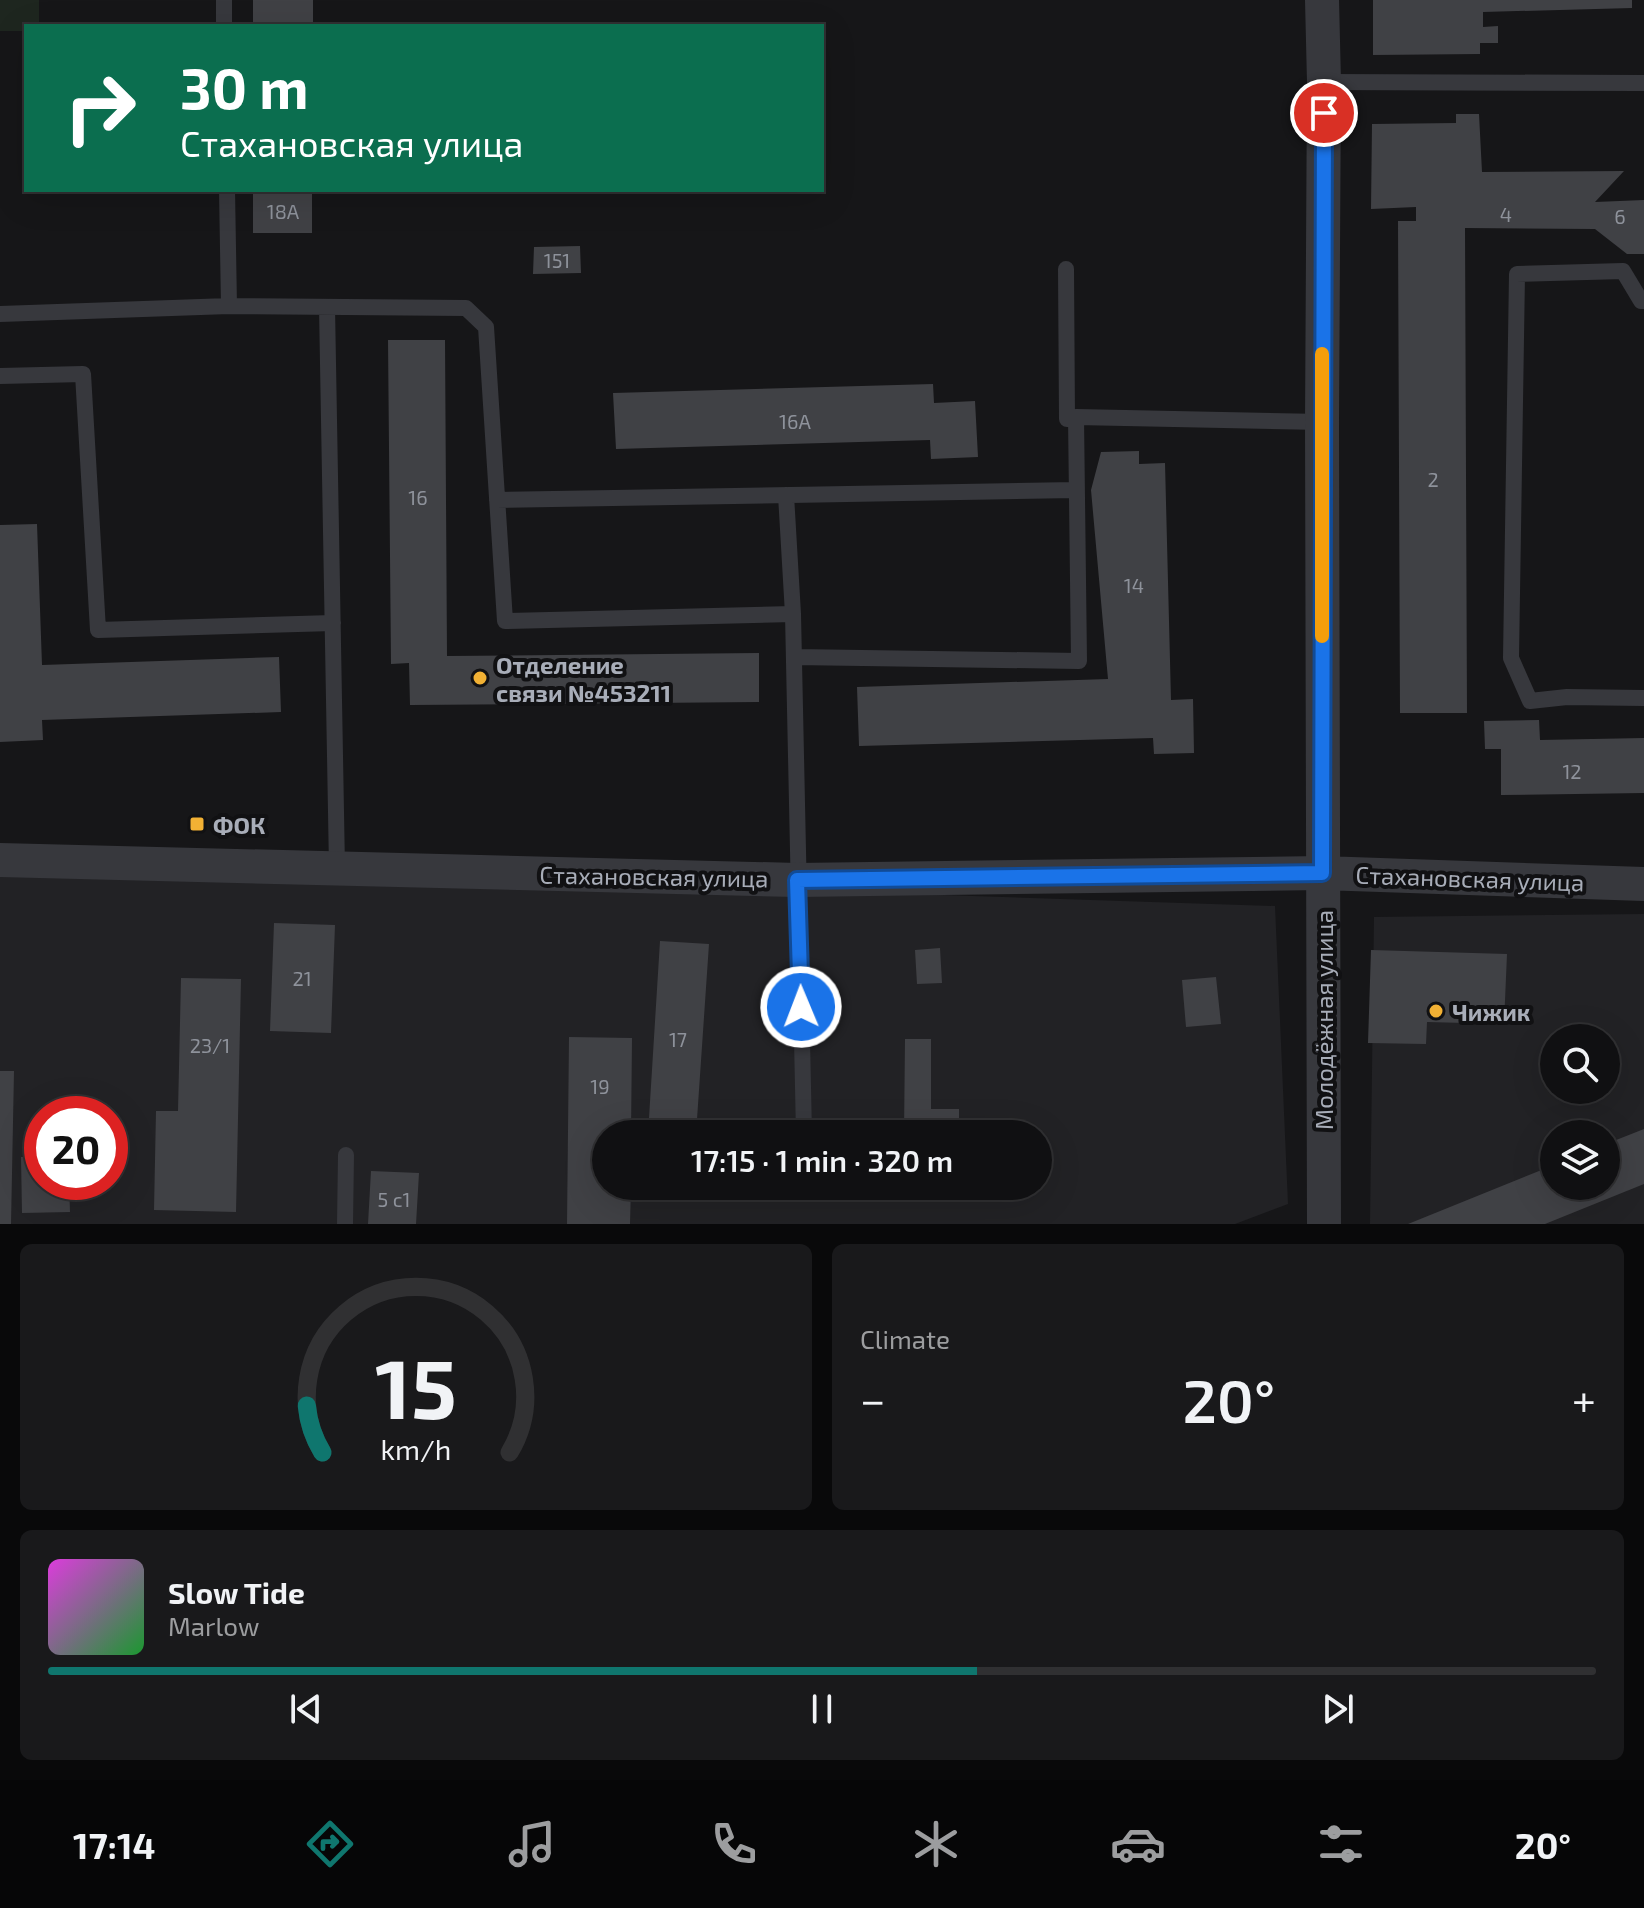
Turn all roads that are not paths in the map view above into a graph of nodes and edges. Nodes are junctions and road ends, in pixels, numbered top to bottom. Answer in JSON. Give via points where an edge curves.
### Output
{"nodes":[{"id":1,"x":224,"y":0,"type":"edge"},
{"id":2,"x":1322,"y":0,"type":"edge"},
{"id":3,"x":224,"y":24,"type":"edge"},
{"id":4,"x":1324,"y":82,"type":"junction"},
{"id":5,"x":1644,"y":83,"type":"edge"},
{"id":6,"x":227,"y":192,"type":"edge"},
{"id":7,"x":1066,"y":269,"type":"dead end"},
{"id":8,"x":1644,"y":301,"type":"edge"},
{"id":9,"x":229,"y":306,"type":"junction"},
{"id":10,"x":327,"y":307,"type":"junction"},
{"id":11,"x":0,"y":314,"type":"edge"},
{"id":12,"x":0,"y":376,"type":"edge"},
{"id":13,"x":1076,"y":417,"type":"junction"},
{"id":14,"x":1322,"y":422,"type":"junction"},
{"id":15,"x":1075,"y":490,"type":"junction"},
{"id":16,"x":786,"y":495,"type":"junction"},
{"id":17,"x":497,"y":500,"type":"junction"},
{"id":18,"x":793,"y":614,"type":"junction"},
{"id":19,"x":333,"y":623,"type":"junction"},
{"id":20,"x":794,"y":657,"type":"junction"},
{"id":21,"x":1644,"y":698,"type":"edge"},
{"id":22,"x":0,"y":860,"type":"edge"},
{"id":23,"x":337,"y":868,"type":"junction"},
{"id":24,"x":1322,"y":873,"type":"junction"},
{"id":25,"x":797,"y":880,"type":"junction"},
{"id":26,"x":1644,"y":884,"type":"edge"},
{"id":27,"x":804,"y":1120,"type":"edge"},
{"id":28,"x":346,"y":1155,"type":"dead end"},
{"id":29,"x":345,"y":1224,"type":"edge"},
{"id":30,"x":1324,"y":1224,"type":"edge"}],
"edges":[{"from":1,"to":3,"type":"lane"},
{"from":2,"to":4,"type":"street","name":"Молодёжная улица"},
{"from":4,"to":5,"type":"lane"},
{"from":4,"to":14,"type":"street","name":"Молодёжная улица"},
{"from":6,"to":9,"type":"lane"},
{"from":7,"to":13,"type":"lane","via":[[1067,419]]},
{"from":8,"to":21,"type":"lane","via":[[1623,271],[1517,274],[1511,658],[1530,701]]},
{"from":9,"to":10,"type":"lane"},
{"from":9,"to":11,"type":"lane"},
{"from":10,"to":17,"type":"lane","via":[[466,308],[486,327]]},
{"from":10,"to":19,"type":"lane"},
{"from":12,"to":19,"type":"lane","via":[[83,374],[98,630]]},
{"from":13,"to":14,"type":"lane"},
{"from":13,"to":15,"type":"lane"},
{"from":14,"to":24,"type":"street","name":"Молодёжная улица"},
{"from":15,"to":16,"type":"lane"},
{"from":15,"to":20,"type":"lane","via":[[1079,661]]},
{"from":16,"to":17,"type":"lane"},
{"from":16,"to":18,"type":"lane"},
{"from":17,"to":18,"type":"lane","via":[[505,621]]},
{"from":18,"to":20,"type":"lane"},
{"from":19,"to":23,"type":"lane"},
{"from":20,"to":25,"type":"lane"},
{"from":22,"to":23,"type":"street","name":"Стахановская улица"},
{"from":23,"to":25,"type":"street","name":"Стахановская улица"},
{"from":24,"to":25,"type":"street","name":"Стахановская улица"},
{"from":24,"to":26,"type":"street","name":"Стахановская улица"},
{"from":24,"to":30,"type":"street","name":"Молодёжная улица"},
{"from":25,"to":27,"type":"lane"},
{"from":28,"to":29,"type":"lane"}]}
